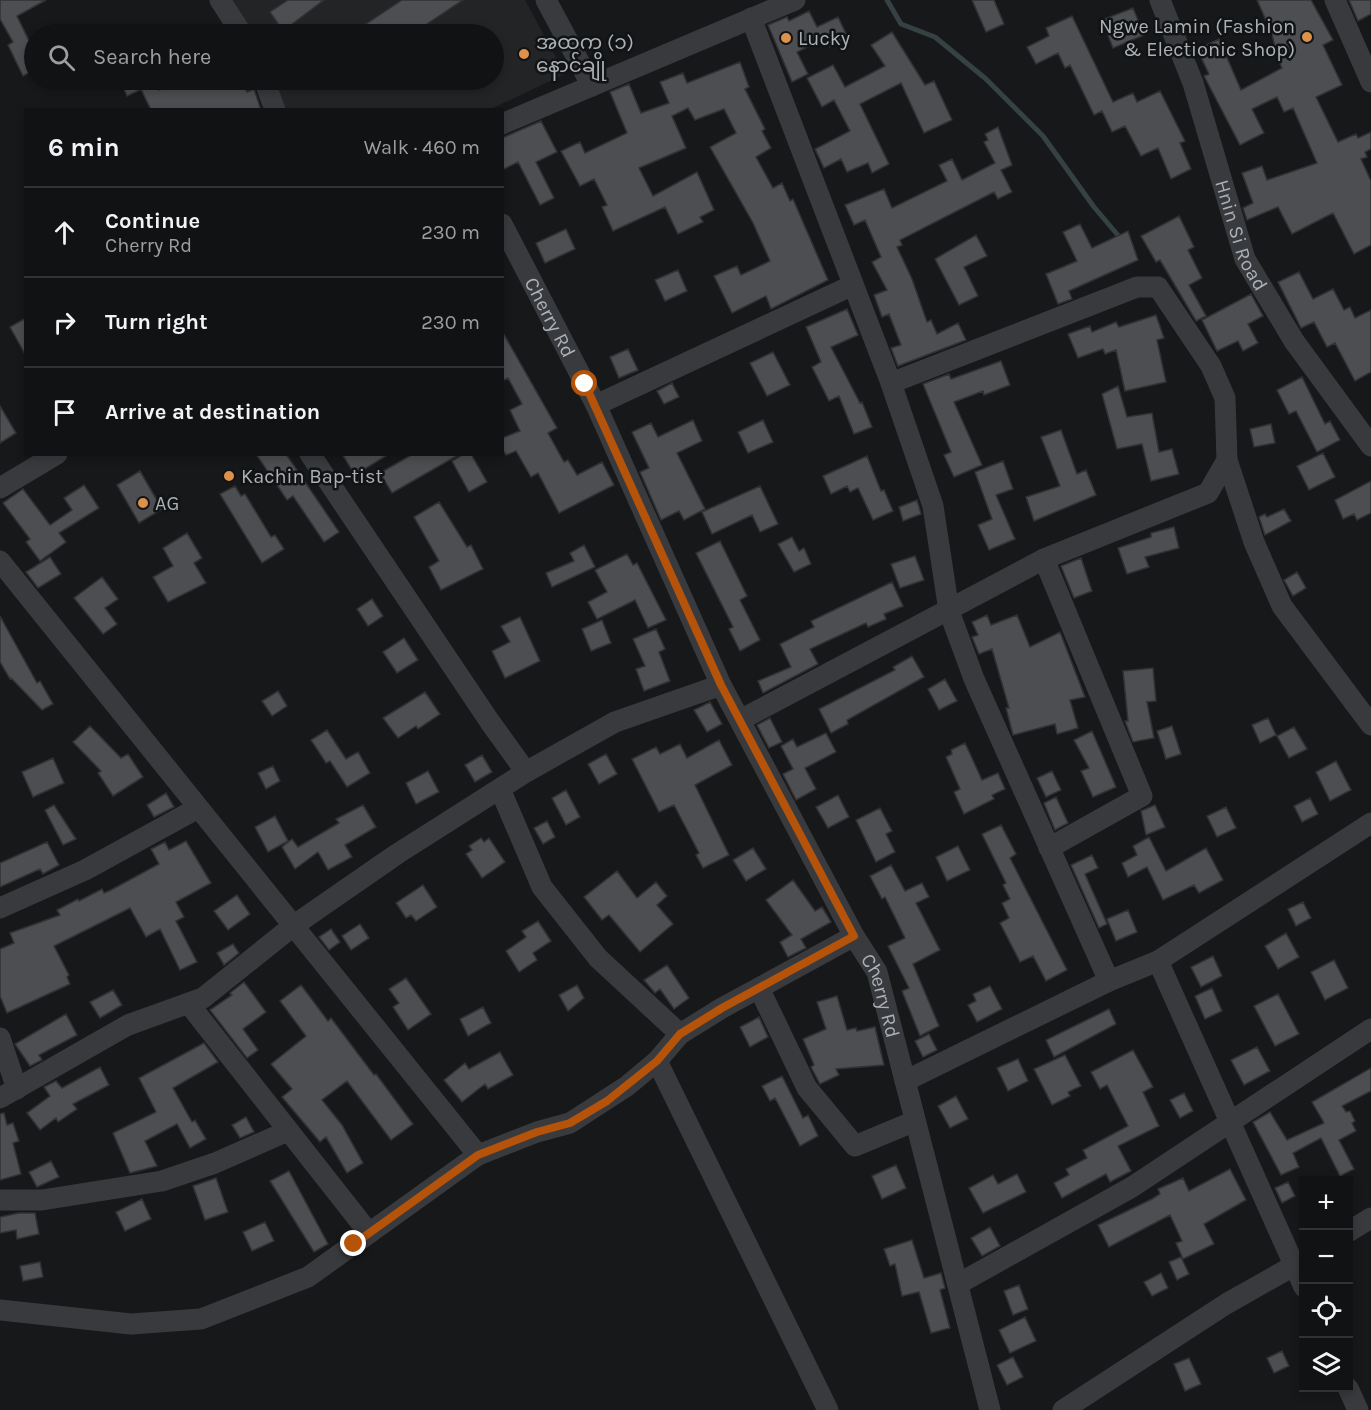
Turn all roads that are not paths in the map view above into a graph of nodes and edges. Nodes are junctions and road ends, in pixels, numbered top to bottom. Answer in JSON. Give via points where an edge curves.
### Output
{"nodes":[{"id":1,"x":220,"y":0,"type":"edge"},
{"id":2,"x":546,"y":0,"type":"edge"},
{"id":3,"x":795,"y":0,"type":"edge"},
{"id":4,"x":1160,"y":0,"type":"edge"},
{"id":5,"x":1335,"y":0,"type":"edge"},
{"id":6,"x":751,"y":18,"type":"junction"},
{"id":7,"x":236,"y":24,"type":"edge"},
{"id":8,"x":1371,"y":82,"type":"edge"},
{"id":9,"x":592,"y":86,"type":"junction"},
{"id":10,"x":268,"y":90,"type":"edge"},
{"id":11,"x":274,"y":108,"type":"edge"},
{"id":12,"x":504,"y":123,"type":"edge"},
{"id":13,"x":504,"y":228,"type":"edge"},
{"id":14,"x":853,"y":285,"type":"junction"},
{"id":15,"x":891,"y":383,"type":"junction"},
{"id":16,"x":596,"y":405,"type":"junction"},
{"id":17,"x":1371,"y":446,"type":"edge"},
{"id":18,"x":54,"y":456,"type":"edge"},
{"id":19,"x":311,"y":456,"type":"edge"},
{"id":20,"x":1227,"y":460,"type":"junction"},
{"id":21,"x":0,"y":488,"type":"edge"},
{"id":22,"x":1044,"y":559,"type":"junction"},
{"id":23,"x":1,"y":565,"type":"edge"},
{"id":24,"x":949,"y":611,"type":"junction"},
{"id":25,"x":721,"y":685,"type":"junction"},
{"id":26,"x":740,"y":720,"type":"junction"},
{"id":27,"x":1371,"y":725,"type":"edge"},
{"id":28,"x":526,"y":772,"type":"junction"},
{"id":29,"x":500,"y":789,"type":"junction"},
{"id":30,"x":198,"y":808,"type":"junction"},
{"id":31,"x":1371,"y":822,"type":"edge"},
{"id":32,"x":1049,"y":848,"type":"junction"},
{"id":33,"x":0,"y":908,"type":"edge"},
{"id":34,"x":294,"y":926,"type":"junction"},
{"id":35,"x":854,"y":936,"type":"junction"},
{"id":36,"x":1158,"y":961,"type":"junction"},
{"id":37,"x":1109,"y":981,"type":"junction"},
{"id":38,"x":759,"y":988,"type":"junction"},
{"id":39,"x":189,"y":1004,"type":"junction"},
{"id":40,"x":1371,"y":1029,"type":"edge"},
{"id":41,"x":680,"y":1034,"type":"junction"},
{"id":42,"x":0,"y":1038,"type":"edge"},
{"id":43,"x":657,"y":1061,"type":"junction"},
{"id":44,"x":905,"y":1081,"type":"junction"},
{"id":45,"x":8,"y":1094,"type":"edge"},
{"id":46,"x":915,"y":1121,"type":"junction"},
{"id":47,"x":1230,"y":1122,"type":"junction"},
{"id":48,"x":288,"y":1131,"type":"junction"},
{"id":49,"x":478,"y":1155,"type":"junction"},
{"id":50,"x":0,"y":1200,"type":"edge"},
{"id":51,"x":1371,"y":1218,"type":"edge"},
{"id":52,"x":1351,"y":1230,"type":"edge"},
{"id":53,"x":369,"y":1233,"type":"junction"},
{"id":54,"x":1299,"y":1263,"type":"edge"},
{"id":55,"x":958,"y":1284,"type":"junction"},
{"id":56,"x":0,"y":1310,"type":"edge"},
{"id":57,"x":1350,"y":1392,"type":"edge"},
{"id":58,"x":828,"y":1410,"type":"edge"},
{"id":59,"x":990,"y":1410,"type":"edge"},
{"id":60,"x":1063,"y":1410,"type":"edge"},
{"id":61,"x":1358,"y":1410,"type":"edge"}],
"edges":[{"from":1,"to":7,"type":"street"},
{"from":2,"to":9,"type":"street"},
{"from":3,"to":6,"type":"street"},
{"from":4,"to":17,"type":"street","name":"Hnin Si Road","via":[[1193,83],[1245,259],[1294,341]]},
{"from":5,"to":8,"type":"street"},
{"from":6,"to":9,"type":"street"},
{"from":6,"to":14,"type":"street"},
{"from":9,"to":12,"type":"street"},
{"from":10,"to":11,"type":"street"},
{"from":13,"to":16,"type":"street","name":"Cherry Rd"},
{"from":14,"to":15,"type":"street"},
{"from":14,"to":16,"type":"street"},
{"from":15,"to":20,"type":"street","via":[[1137,287],[1158,287],[1211,366],[1225,399]]},
{"from":15,"to":24,"type":"street","via":[[933,506]]},
{"from":16,"to":25,"type":"street","name":"Cherry Rd"},
{"from":18,"to":21,"type":"street"},
{"from":19,"to":28,"type":"street"},
{"from":20,"to":22,"type":"street","via":[[1208,493]]},
{"from":20,"to":27,"type":"street","via":[[1254,542],[1282,606]]},
{"from":22,"to":24,"type":"street"},
{"from":22,"to":32,"type":"street","via":[[1142,796]]},
{"from":23,"to":30,"type":"street"},
{"from":24,"to":26,"type":"street"},
{"from":24,"to":32,"type":"street","via":[[974,679]]},
{"from":25,"to":26,"type":"street","name":"Cherry Rd"},
{"from":25,"to":28,"type":"street","via":[[615,722]]},
{"from":26,"to":35,"type":"street","name":"Cherry Rd"},
{"from":28,"to":29,"type":"street"},
{"from":29,"to":34,"type":"street"},
{"from":29,"to":41,"type":"street","via":[[542,887],[598,958]]},
{"from":30,"to":33,"type":"street","via":[[85,870]]},
{"from":30,"to":34,"type":"street"},
{"from":31,"to":36,"type":"street"},
{"from":32,"to":37,"type":"street"},
{"from":34,"to":39,"type":"street","via":[[203,998]]},
{"from":34,"to":49,"type":"street"},
{"from":35,"to":38,"type":"street"},
{"from":35,"to":44,"type":"street","name":"Cherry Rd","via":[[877,972]]},
{"from":36,"to":37,"type":"street"},
{"from":36,"to":47,"type":"street"},
{"from":37,"to":44,"type":"street"},
{"from":38,"to":41,"type":"street"},
{"from":38,"to":46,"type":"street","via":[[807,1088],[855,1146]]},
{"from":39,"to":45,"type":"street","via":[[128,1025]]},
{"from":39,"to":48,"type":"street"},
{"from":40,"to":47,"type":"street"},
{"from":41,"to":43,"type":"street"},
{"from":42,"to":45,"type":"street"},
{"from":43,"to":49,"type":"street","via":[[607,1101],[570,1123]]},
{"from":43,"to":58,"type":"street"},
{"from":44,"to":46,"type":"street","name":"Cherry Rd"},
{"from":46,"to":55,"type":"street","name":"Cherry Rd"},
{"from":47,"to":54,"type":"street"},
{"from":47,"to":55,"type":"street","via":[[1132,1187]]},
{"from":48,"to":50,"type":"street","via":[[162,1181],[42,1200]]},
{"from":48,"to":53,"type":"street"},
{"from":49,"to":53,"type":"street"},
{"from":51,"to":52,"type":"street"},
{"from":53,"to":56,"type":"street","via":[[308,1277],[201,1319],[131,1324]]},
{"from":54,"to":60,"type":"street","via":[[1226,1304]]},
{"from":55,"to":59,"type":"street","name":"Cherry Rd"},
{"from":57,"to":61,"type":"street"}]}
